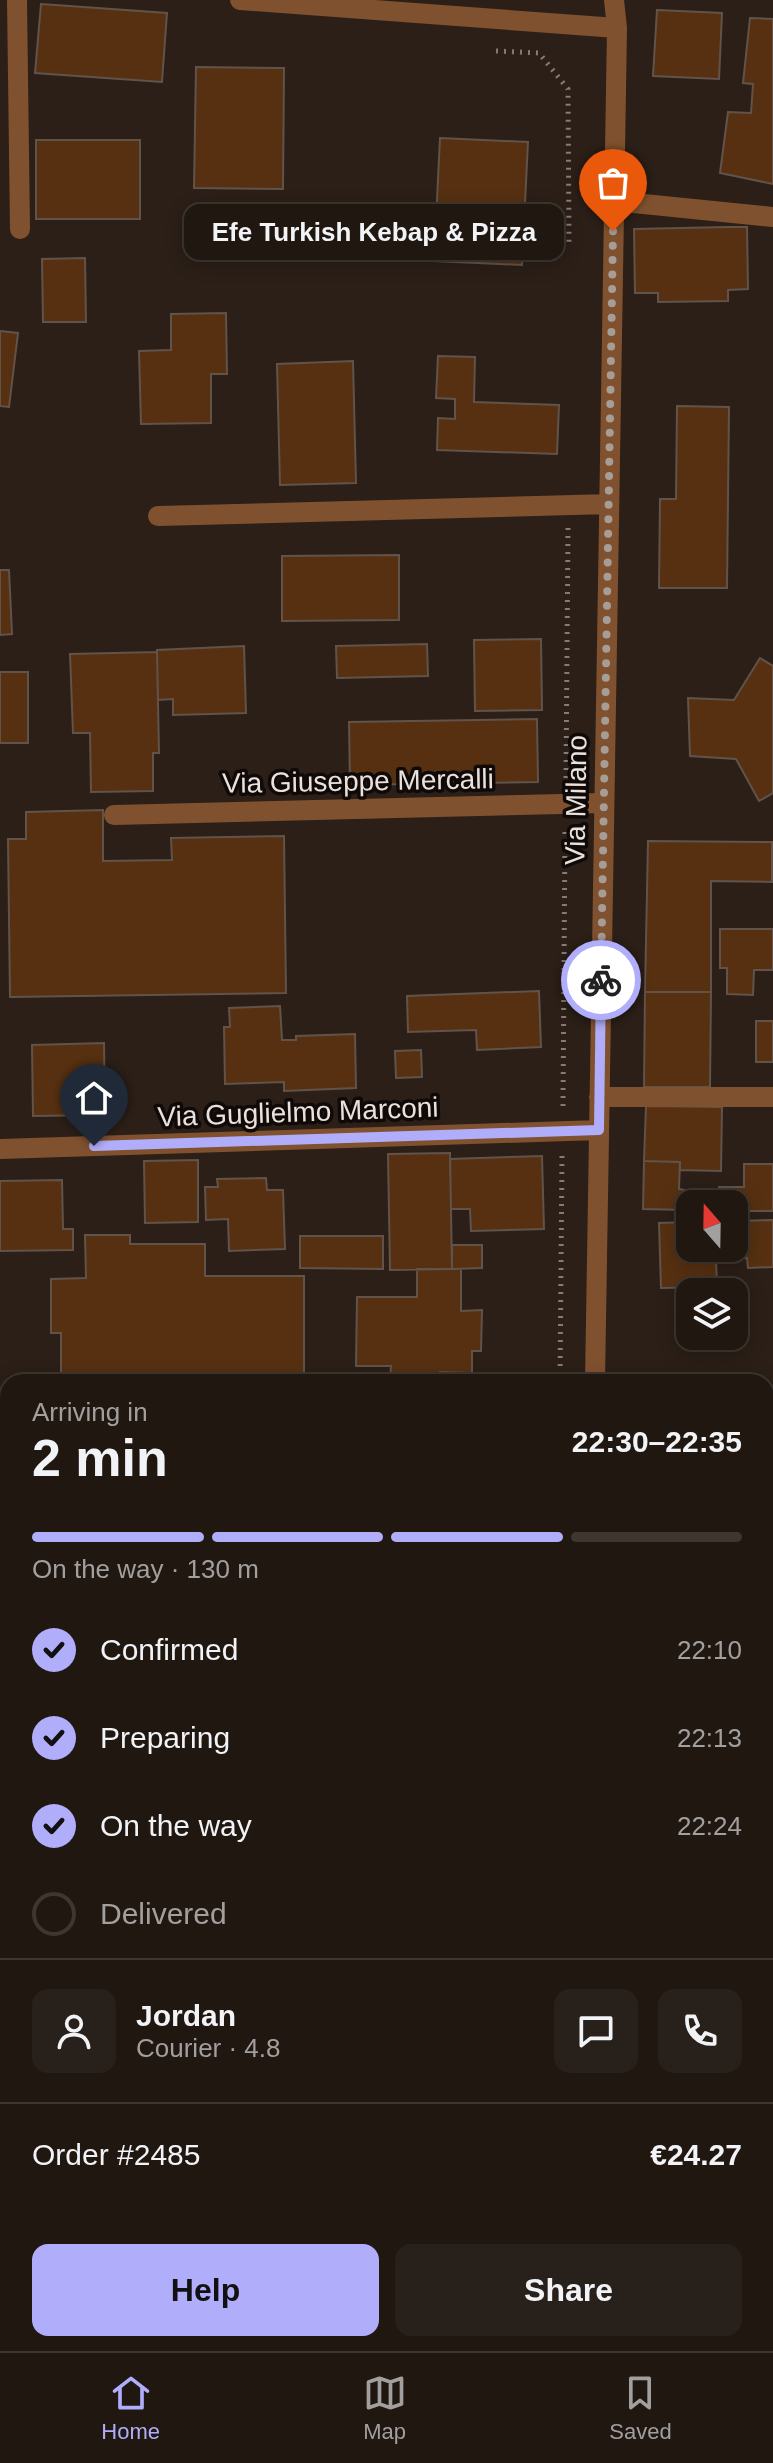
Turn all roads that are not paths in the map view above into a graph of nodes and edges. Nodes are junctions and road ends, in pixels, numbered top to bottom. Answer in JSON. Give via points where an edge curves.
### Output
{"nodes":[{"id":1,"x":17,"y":0,"type":"edge"},
{"id":2,"x":240,"y":0,"type":"edge"},
{"id":3,"x":614,"y":0,"type":"edge"},
{"id":4,"x":617,"y":28,"type":"junction"},
{"id":5,"x":614,"y":201,"type":"junction"},
{"id":6,"x":773,"y":217,"type":"edge"},
{"id":7,"x":20,"y":229,"type":"dead end"},
{"id":8,"x":609,"y":504,"type":"junction"},
{"id":9,"x":158,"y":516,"type":"dead end"},
{"id":10,"x":604,"y":803,"type":"junction"},
{"id":11,"x":114,"y":815,"type":"dead end"},
{"id":12,"x":599,"y":1097,"type":"junction"},
{"id":13,"x":773,"y":1097,"type":"edge"},
{"id":14,"x":599,"y":1130,"type":"junction"},
{"id":15,"x":0,"y":1149,"type":"edge"},
{"id":16,"x":595,"y":1374,"type":"edge"}],
"edges":[{"from":1,"to":7,"type":"street"},
{"from":2,"to":4,"type":"street"},
{"from":3,"to":4,"type":"street","name":"Via Milano"},
{"from":4,"to":5,"type":"street","name":"Via Milano"},
{"from":5,"to":6,"type":"street"},
{"from":5,"to":8,"type":"street","name":"Via Milano"},
{"from":8,"to":9,"type":"street"},
{"from":8,"to":10,"type":"street","name":"Via Milano"},
{"from":10,"to":11,"type":"street","name":"Via Giuseppe Mercalli"},
{"from":10,"to":12,"type":"street","name":"Via Milano"},
{"from":12,"to":13,"type":"street"},
{"from":12,"to":14,"type":"street","name":"Via Milano"},
{"from":14,"to":15,"type":"street","name":"Via Guglielmo Marconi"},
{"from":14,"to":16,"type":"street","name":"Via Milano"}]}
